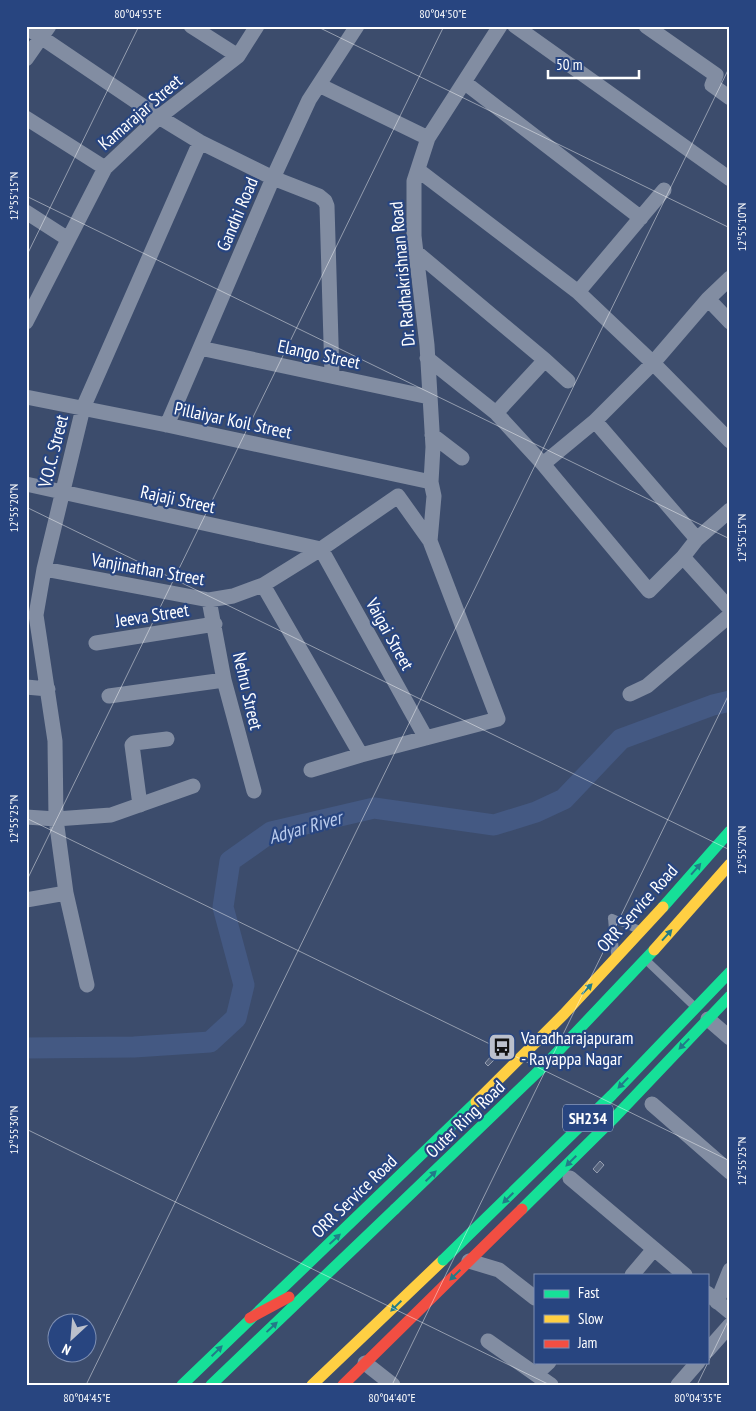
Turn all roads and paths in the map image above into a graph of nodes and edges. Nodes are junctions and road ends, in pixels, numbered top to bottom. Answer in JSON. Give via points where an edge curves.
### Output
{"nodes":[{"id":1,"x":191,"y":26,"type":"edge"},
{"id":2,"x":257,"y":26,"type":"edge"},
{"id":3,"x":356,"y":26,"type":"edge"},
{"id":4,"x":500,"y":26,"type":"edge"},
{"id":5,"x":515,"y":26,"type":"edge"},
{"id":6,"x":646,"y":26,"type":"edge"},
{"id":7,"x":26,"y":27,"type":"edge"},
{"id":8,"x":45,"y":32,"type":"edge"},
{"id":9,"x":238,"y":56,"type":"junction"},
{"id":10,"x":26,"y":59,"type":"edge"},
{"id":11,"x":464,"y":82,"type":"junction"},
{"id":12,"x":319,"y":85,"type":"junction"},
{"id":13,"x":730,"y":98,"type":"edge"},
{"id":14,"x":159,"y":117,"type":"junction"},
{"id":15,"x":26,"y":118,"type":"edge"},
{"id":16,"x":428,"y":138,"type":"junction"},
{"id":17,"x":200,"y":142,"type":"junction"},
{"id":18,"x":105,"y":168,"type":"junction"},
{"id":19,"x":418,"y":170,"type":"junction"},
{"id":20,"x":273,"y":178,"type":"junction"},
{"id":21,"x":730,"y":179,"type":"edge"},
{"id":22,"x":664,"y":190,"type":"dead end"},
{"id":23,"x":26,"y":212,"type":"edge"},
{"id":24,"x":641,"y":218,"type":"junction"},
{"id":25,"x":68,"y":239,"type":"junction"},
{"id":26,"x":416,"y":252,"type":"junction"},
{"id":27,"x":730,"y":278,"type":"edge"},
{"id":28,"x":578,"y":292,"type":"junction"},
{"id":29,"x":708,"y":299,"type":"junction"},
{"id":30,"x":26,"y":322,"type":"edge"},
{"id":31,"x":730,"y":322,"type":"edge"},
{"id":32,"x":200,"y":348,"type":"junction"},
{"id":33,"x":427,"y":358,"type":"junction"},
{"id":34,"x":545,"y":360,"type":"junction"},
{"id":35,"x":653,"y":363,"type":"junction"},
{"id":36,"x":332,"y":376,"type":"junction"},
{"id":37,"x":568,"y":381,"type":"dead end"},
{"id":38,"x":26,"y":396,"type":"edge"},
{"id":39,"x":430,"y":397,"type":"junction"},
{"id":40,"x":83,"y":408,"type":"junction"},
{"id":41,"x":496,"y":413,"type":"junction"},
{"id":42,"x":595,"y":421,"type":"junction"},
{"id":43,"x":167,"y":424,"type":"junction"},
{"id":44,"x":432,"y":435,"type":"junction"},
{"id":45,"x":730,"y":442,"type":"edge"},
{"id":46,"x":462,"y":458,"type":"dead end"},
{"id":47,"x":542,"y":464,"type":"junction"},
{"id":48,"x":431,"y":482,"type":"junction"},
{"id":49,"x":26,"y":484,"type":"edge"},
{"id":50,"x":62,"y":493,"type":"junction"},
{"id":51,"x":730,"y":510,"type":"edge"},
{"id":52,"x":697,"y":539,"type":"junction"},
{"id":53,"x":430,"y":541,"type":"junction"},
{"id":54,"x":321,"y":549,"type":"junction"},
{"id":55,"x":683,"y":557,"type":"junction"},
{"id":56,"x":44,"y":570,"type":"junction"},
{"id":57,"x":263,"y":585,"type":"junction"},
{"id":58,"x":209,"y":600,"type":"junction"},
{"id":59,"x":730,"y":609,"type":"edge"},
{"id":60,"x":31,"y":614,"type":"edge"},
{"id":61,"x":730,"y":615,"type":"edge"},
{"id":62,"x":215,"y":624,"type":"junction"},
{"id":63,"x":96,"y":643,"type":"dead end"},
{"id":64,"x":224,"y":680,"type":"junction"},
{"id":65,"x":26,"y":686,"type":"edge"},
{"id":66,"x":48,"y":689,"type":"junction"},
{"id":67,"x":630,"y":694,"type":"dead end"},
{"id":68,"x":109,"y":696,"type":"dead end"},
{"id":69,"x":167,"y":738,"type":"dead end"},
{"id":70,"x":426,"y":738,"type":"junction"},
{"id":71,"x":361,"y":755,"type":"junction"},
{"id":72,"x":311,"y":770,"type":"dead end"},
{"id":73,"x":193,"y":786,"type":"dead end"},
{"id":74,"x":254,"y":791,"type":"dead end"},
{"id":75,"x":140,"y":805,"type":"junction"},
{"id":76,"x":26,"y":816,"type":"edge"},
{"id":77,"x":56,"y":819,"type":"junction"},
{"id":78,"x":730,"y":831,"type":"edge"},
{"id":79,"x":730,"y":864,"type":"edge"},
{"id":80,"x":66,"y":893,"type":"junction"},
{"id":81,"x":26,"y":900,"type":"edge"},
{"id":82,"x":641,"y":930,"type":"junction"},
{"id":83,"x":628,"y":944,"type":"junction"},
{"id":84,"x":616,"y":957,"type":"junction"},
{"id":85,"x":730,"y":972,"type":"edge"},
{"id":86,"x":87,"y":985,"type":"dead end"},
{"id":87,"x":730,"y":996,"type":"edge"},
{"id":88,"x":564,"y":1012,"type":"junction"},
{"id":89,"x":708,"y":1019,"type":"junction"},
{"id":90,"x":527,"y":1035,"type":"dead end"},
{"id":91,"x":730,"y":1038,"type":"edge"},
{"id":92,"x":641,"y":1089,"type":"junction"},
{"id":93,"x":470,"y":1091,"type":"dead end"},
{"id":94,"x":652,"y":1104,"type":"dead end"},
{"id":95,"x":435,"y":1141,"type":"junction"},
{"id":96,"x":599,"y":1150,"type":"dead end"},
{"id":97,"x":730,"y":1172,"type":"edge"},
{"id":98,"x":566,"y":1182,"type":"joint"},
{"id":99,"x":514,"y":1217,"type":"junction"},
{"id":100,"x":654,"y":1249,"type":"junction"},
{"id":101,"x":469,"y":1261,"type":"junction"},
{"id":102,"x":730,"y":1270,"type":"edge"},
{"id":103,"x":633,"y":1274,"type":"edge"},
{"id":104,"x":684,"y":1274,"type":"edge"},
{"id":105,"x":323,"y":1278,"type":"junction"},
{"id":106,"x":534,"y":1297,"type":"edge"},
{"id":107,"x":712,"y":1297,"type":"edge"},
{"id":108,"x":730,"y":1312,"type":"edge"},
{"id":109,"x":250,"y":1318,"type":"junction"},
{"id":110,"x":730,"y":1326,"type":"edge"},
{"id":111,"x":488,"y":1341,"type":"dead end"},
{"id":112,"x":708,"y":1350,"type":"edge"},
{"id":113,"x":365,"y":1363,"type":"junction"},
{"id":114,"x":547,"y":1364,"type":"edge"},
{"id":115,"x":696,"y":1364,"type":"edge"},
{"id":116,"x":332,"y":1366,"type":"junction"},
{"id":117,"x":536,"y":1374,"type":"junction"},
{"id":118,"x":182,"y":1385,"type":"edge"},
{"id":119,"x":211,"y":1385,"type":"edge"},
{"id":120,"x":312,"y":1385,"type":"edge"},
{"id":121,"x":320,"y":1385,"type":"edge"},
{"id":122,"x":343,"y":1385,"type":"edge"},
{"id":123,"x":393,"y":1385,"type":"edge"},
{"id":124,"x":551,"y":1385,"type":"edge"},
{"id":125,"x":678,"y":1385,"type":"edge"}],
"edges":[{"from":1,"to":9,"type":"street"},
{"from":2,"to":9,"type":"street","name":"Kamarajar Street"},
{"from":3,"to":12,"type":"street","name":"Gandhi Road"},
{"from":4,"to":11,"type":"street","name":"Dr. Radhakrishnan Road"},
{"from":5,"to":21,"type":"street"},
{"from":6,"to":13,"type":"street","via":[[716,75],[712,85]]},
{"from":7,"to":8,"type":"street"},
{"from":8,"to":10,"type":"street"},
{"from":8,"to":14,"type":"street"},
{"from":9,"to":14,"type":"street","name":"Kamarajar Street"},
{"from":11,"to":16,"type":"street","name":"Dr. Radhakrishnan Road"},
{"from":11,"to":24,"type":"street"},
{"from":12,"to":16,"type":"street"},
{"from":12,"to":20,"type":"street","name":"Gandhi Road"},
{"from":14,"to":17,"type":"street"},
{"from":14,"to":18,"type":"street","name":"Kamarajar Street"},
{"from":15,"to":18,"type":"street"},
{"from":16,"to":19,"type":"street","name":"Dr. Radhakrishnan Road"},
{"from":17,"to":20,"type":"street"},
{"from":17,"to":40,"type":"street","name":"V.O.C. Street"},
{"from":18,"to":25,"type":"street","name":"Kamarajar Street"},
{"from":19,"to":26,"type":"street","name":"Dr. Radhakrishnan Road","via":[[414,181]]},
{"from":19,"to":28,"type":"street"},
{"from":20,"to":32,"type":"street","name":"Gandhi Road"},
{"from":20,"to":36,"type":"street","via":[[319,196],[328,206]]},
{"from":22,"to":24,"type":"street"},
{"from":23,"to":25,"type":"street"},
{"from":24,"to":28,"type":"street"},
{"from":25,"to":30,"type":"street","name":"Kamarajar Street"},
{"from":26,"to":33,"type":"street","name":"Dr. Radhakrishnan Road"},
{"from":26,"to":34,"type":"street"},
{"from":27,"to":29,"type":"street"},
{"from":28,"to":35,"type":"street"},
{"from":29,"to":31,"type":"street"},
{"from":29,"to":35,"type":"street"},
{"from":32,"to":36,"type":"street","name":"Elango Street"},
{"from":32,"to":43,"type":"street","name":"Gandhi Road"},
{"from":33,"to":39,"type":"street","name":"Dr. Radhakrishnan Road"},
{"from":33,"to":41,"type":"street"},
{"from":34,"to":37,"type":"street"},
{"from":34,"to":41,"type":"street"},
{"from":35,"to":42,"type":"street"},
{"from":35,"to":45,"type":"street"},
{"from":36,"to":39,"type":"street","name":"Elango Street"},
{"from":38,"to":40,"type":"street","name":"Pillaiyar Koil Street"},
{"from":39,"to":44,"type":"street","name":"Dr. Radhakrishnan Road"},
{"from":40,"to":43,"type":"street","name":"Pillaiyar Koil Street"},
{"from":40,"to":50,"type":"street","name":"V.O.C. Street"},
{"from":41,"to":47,"type":"street"},
{"from":42,"to":47,"type":"street"},
{"from":42,"to":52,"type":"street"},
{"from":43,"to":48,"type":"street","name":"Pillaiyar Koil Street"},
{"from":44,"to":46,"type":"street"},
{"from":44,"to":48,"type":"street","name":"Dr. Radhakrishnan Road"},
{"from":47,"to":55,"type":"street","via":[[649,591]]},
{"from":48,"to":53,"type":"street","name":"Dr. Radhakrishnan Road","via":[[434,496]]},
{"from":49,"to":50,"type":"street","name":"Rajaji Street"},
{"from":50,"to":54,"type":"street","name":"Rajaji Street"},
{"from":50,"to":56,"type":"street","name":"V.O.C. Street"},
{"from":51,"to":52,"type":"street"},
{"from":52,"to":55,"type":"street"},
{"from":53,"to":54,"type":"street","name":"Vanjinathan Street","via":[[398,496]]},
{"from":53,"to":70,"type":"street","via":[[498,719]]},
{"from":54,"to":57,"type":"street","name":"Vanjinathan Street"},
{"from":54,"to":70,"type":"street","name":"Vaigai Street"},
{"from":55,"to":59,"type":"street"},
{"from":56,"to":58,"type":"street","name":"Vanjinathan Street"},
{"from":56,"to":60,"type":"street","name":"V.O.C. Street"},
{"from":57,"to":58,"type":"street","name":"Vanjinathan Street","via":[[233,596]]},
{"from":57,"to":71,"type":"street"},
{"from":58,"to":62,"type":"street","name":"Nehru Street"},
{"from":60,"to":66,"type":"street","name":"V.O.C. Street"},
{"from":61,"to":67,"type":"street","via":[[647,686]]},
{"from":62,"to":63,"type":"street","name":"Jeeva Street"},
{"from":62,"to":64,"type":"street","name":"Nehru Street"},
{"from":64,"to":68,"type":"street"},
{"from":64,"to":74,"type":"street","name":"Nehru Street"},
{"from":65,"to":66,"type":"street"},
{"from":66,"to":77,"type":"street","name":"V.O.C. Street","via":[[55,741]]},
{"from":69,"to":75,"type":"street","via":[[132,745]]},
{"from":70,"to":71,"type":"street"},
{"from":71,"to":72,"type":"street"},
{"from":73,"to":75,"type":"street"},
{"from":75,"to":77,"type":"street","via":[[111,815]]},
{"from":76,"to":77,"type":"street"},
{"from":77,"to":80,"type":"street","name":"V.O.C. Street"},
{"from":82,"to":78,"type":"main road","name":"ORR Service Road","one_way":true},
{"from":105,"to":79,"type":"main road","name":"Outer Ring Road","one_way":true,"bridge":true,"via":[[548,1062]]},
{"from":80,"to":81,"type":"street"},
{"from":80,"to":86,"type":"street","name":"V.O.C. Street"},
{"from":82,"to":83,"type":"main road","name":"ORR Service Road"},
{"from":82,"to":84,"type":"lane","via":[[612,918]]},
{"from":83,"to":84,"type":"main road","name":"ORR Service Road"},
{"from":83,"to":89,"type":"lane"},
{"from":88,"to":84,"type":"main road","name":"ORR Service Road","one_way":true},
{"from":85,"to":116,"type":"main road","number":"SH234","one_way":true,"bridge":true,"via":[[612,1095]]},
{"from":87,"to":89,"type":"main road"},
{"from":88,"to":90,"type":"main road"},
{"from":88,"to":95,"type":"main road","name":"ORR Service Road"},
{"from":89,"to":91,"type":"street"},
{"from":89,"to":92,"type":"main road","one_way":true},
{"from":92,"to":96,"type":"main road"},
{"from":92,"to":99,"type":"main road","one_way":true},
{"from":93,"to":95,"type":"main road"},
{"from":94,"to":97,"type":"street"},
{"from":109,"to":95,"type":"main road","name":"ORR Service Road","one_way":true},
{"from":98,"to":99,"type":"main road","via":[[542,1202]]},
{"from":98,"to":100,"type":"street"},
{"from":99,"to":101,"type":"main road"},
{"from":100,"to":103,"type":"street"},
{"from":100,"to":104,"type":"street"},
{"from":101,"to":106,"type":"street","via":[[499,1270]]},
{"from":101,"to":113,"type":"main road","one_way":true},
{"from":102,"to":107,"type":"street"},
{"from":105,"to":109,"type":"main road"},
{"from":119,"to":105,"type":"main road","name":"Outer Ring Road","one_way":true},
{"from":107,"to":108,"type":"street"},
{"from":118,"to":109,"type":"main road","name":"ORR Service Road","one_way":true},
{"from":110,"to":112,"type":"street"},
{"from":111,"to":117,"type":"street"},
{"from":113,"to":122,"type":"main road"},
{"from":113,"to":123,"type":"street"},
{"from":114,"to":117,"type":"street"},
{"from":115,"to":125,"type":"street"},
{"from":116,"to":120,"type":"main road","number":"SH234"},
{"from":116,"to":121,"type":"main road"},
{"from":117,"to":124,"type":"street"}]}
